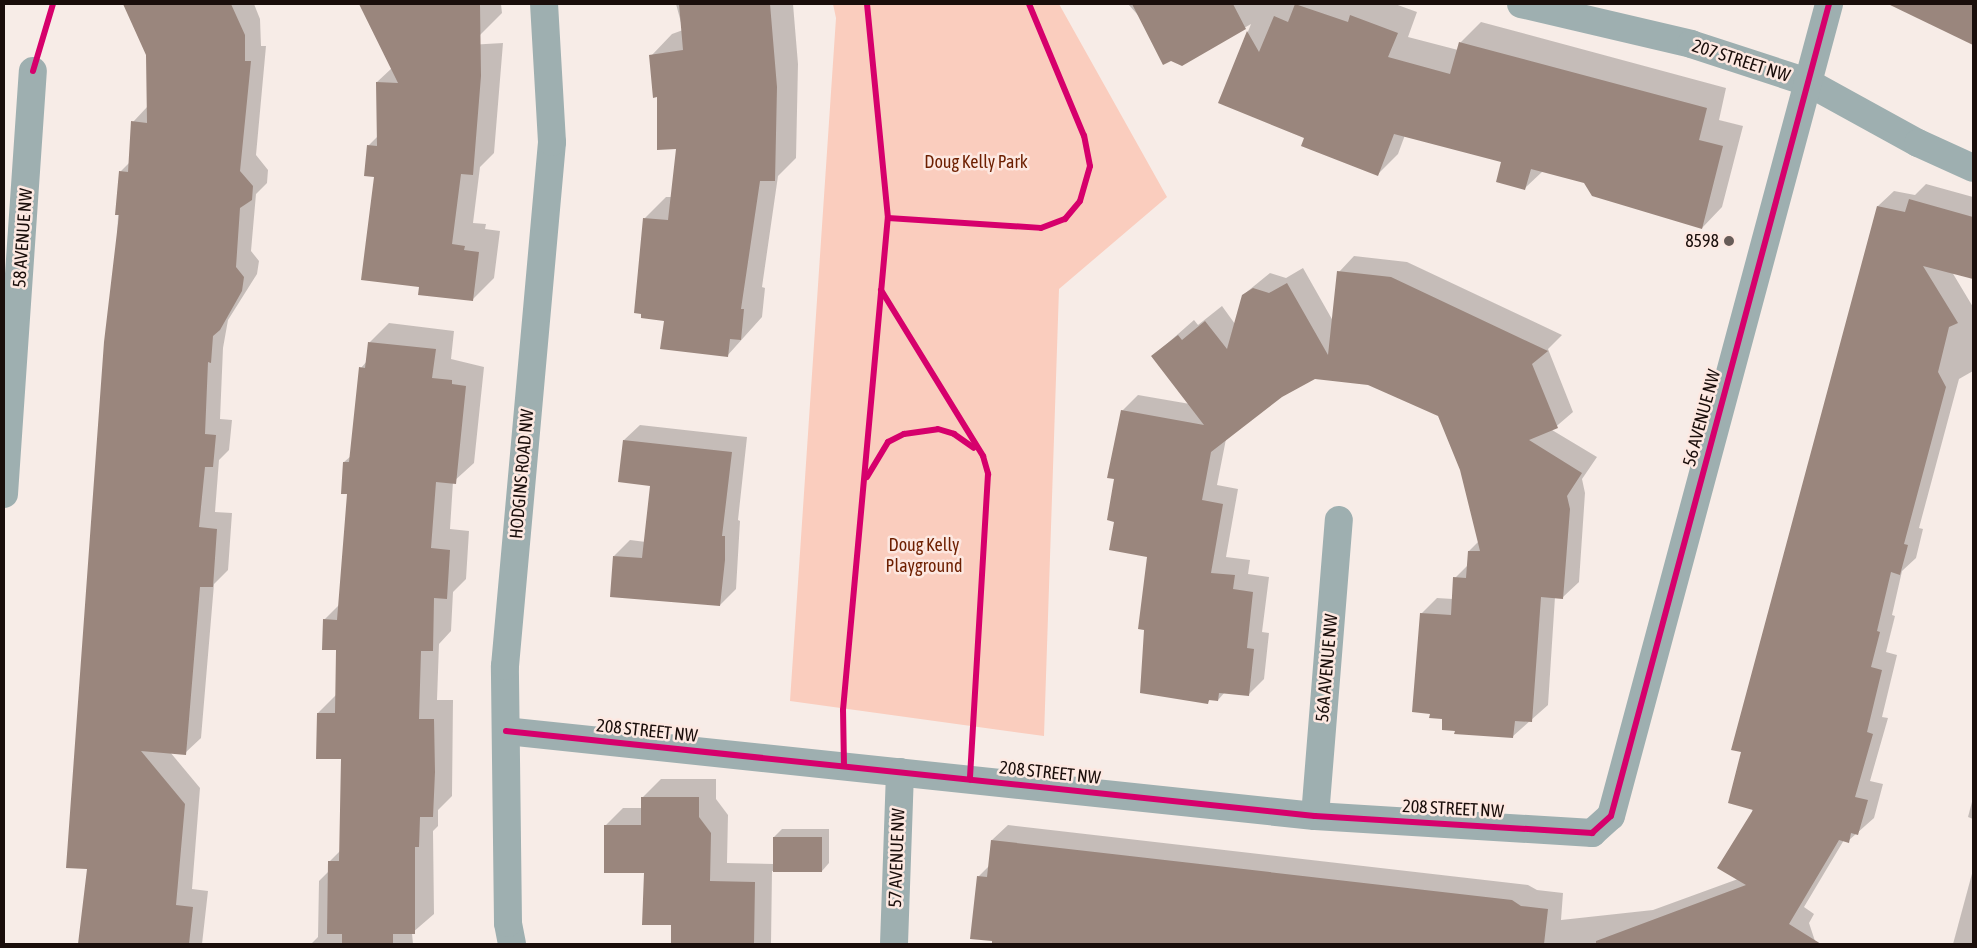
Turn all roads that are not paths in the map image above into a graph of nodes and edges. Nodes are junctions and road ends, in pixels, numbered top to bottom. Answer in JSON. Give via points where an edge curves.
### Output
{"nodes":[{"id":1,"x":544,"y":4,"type":"edge"},
{"id":2,"x":1521,"y":4,"type":"edge"},
{"id":3,"x":1829,"y":4,"type":"edge"},
{"id":4,"x":33,"y":71,"type":"dead end"},
{"id":5,"x":1807,"y":82,"type":"junction"},
{"id":6,"x":1973,"y":168,"type":"edge"},
{"id":7,"x":6,"y":459,"type":"edge"},
{"id":8,"x":4,"y":494,"type":"edge"},
{"id":9,"x":1339,"y":520,"type":"dead end"},
{"id":10,"x":506,"y":731,"type":"junction"},
{"id":11,"x":900,"y":772,"type":"junction"},
{"id":12,"x":1315,"y":816,"type":"junction"},
{"id":13,"x":1592,"y":833,"type":"joint"},
{"id":14,"x":512,"y":944,"type":"edge"},
{"id":15,"x":894,"y":944,"type":"edge"}],
"edges":[{"from":1,"to":10,"type":"street","name":"HODGINS ROAD NW","via":[[552,142],[505,666]]},
{"from":2,"to":5,"type":"street","name":"207 STREET NW","via":[[1691,44]]},
{"from":3,"to":5,"type":"street","name":"56 AVENUE NW"},
{"from":4,"to":7,"type":"street","name":"58 AVENUE NW"},
{"from":5,"to":6,"type":"street","name":"207 STREET NW","via":[[1918,143]]},
{"from":5,"to":13,"type":"street","name":"56 AVENUE NW","via":[[1611,816]]},
{"from":7,"to":8,"type":"street","name":"58 AVENUE NW"},
{"from":9,"to":12,"type":"street","name":"56A AVENUE NW"},
{"from":10,"to":11,"type":"street","name":"208 STREET NW"},
{"from":10,"to":14,"type":"street","name":"HODGINS ROAD NW","via":[[508,923]]},
{"from":11,"to":12,"type":"street","name":"208 STREET NW"},
{"from":11,"to":15,"type":"street","name":"57 AVENUE NW"},
{"from":12,"to":13,"type":"street","name":"208 STREET NW"}]}
